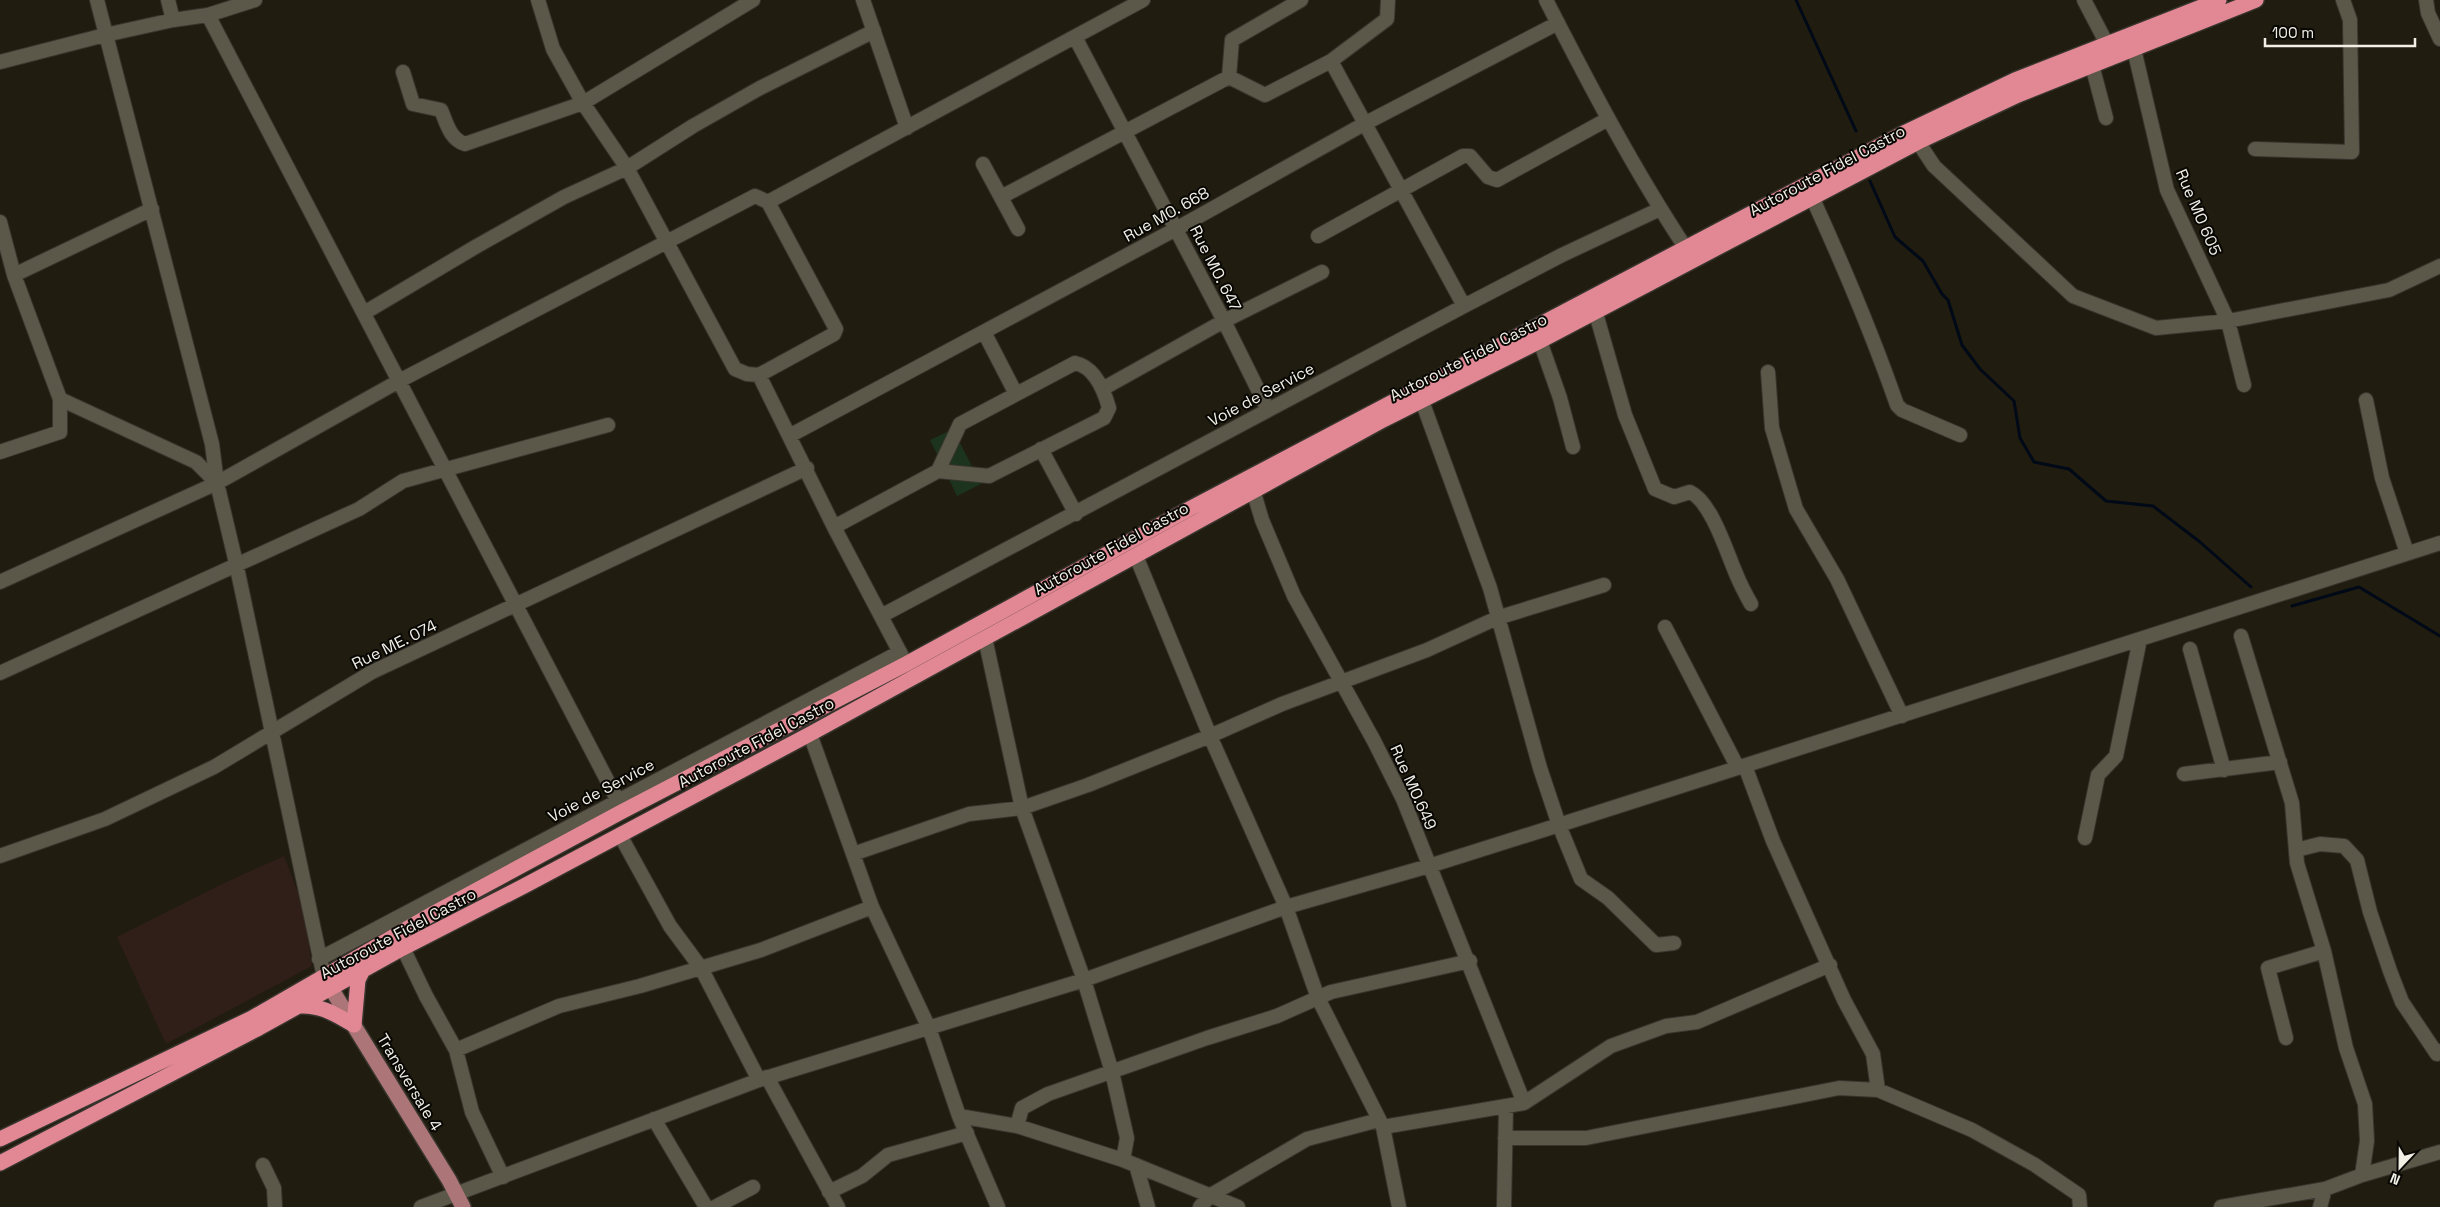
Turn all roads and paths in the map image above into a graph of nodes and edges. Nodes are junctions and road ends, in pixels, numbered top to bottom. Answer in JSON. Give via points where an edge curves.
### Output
{"nodes":[{"id":1,"x":97,"y":0,"type":"edge"},
{"id":2,"x":168,"y":0,"type":"edge"},
{"id":3,"x":255,"y":0,"type":"edge"},
{"id":4,"x":538,"y":0,"type":"edge"},
{"id":5,"x":753,"y":0,"type":"edge"},
{"id":6,"x":863,"y":0,"type":"edge"},
{"id":7,"x":1143,"y":0,"type":"edge"},
{"id":8,"x":1388,"y":0,"type":"edge"},
{"id":9,"x":1546,"y":0,"type":"edge"},
{"id":10,"x":2084,"y":0,"type":"edge"},
{"id":11,"x":2219,"y":0,"type":"edge"},
{"id":12,"x":2256,"y":0,"type":"edge"},
{"id":13,"x":2343,"y":0,"type":"edge"},
{"id":14,"x":2426,"y":0,"type":"edge"},
{"id":15,"x":1297,"y":1,"type":"edge"},
{"id":16,"x":208,"y":15,"type":"junction"},
{"id":17,"x":173,"y":20,"type":"junction"},
{"id":18,"x":1558,"y":23,"type":"junction"},
{"id":19,"x":874,"y":31,"type":"junction"},
{"id":20,"x":105,"y":35,"type":"junction"},
{"id":21,"x":1075,"y":37,"type":"junction"},
{"id":22,"x":2440,"y":39,"type":"edge"},
{"id":23,"x":2107,"y":44,"type":"junction"},
{"id":24,"x":2134,"y":49,"type":"junction"},
{"id":25,"x":1331,"y":61,"type":"junction"},
{"id":26,"x":0,"y":62,"type":"edge"},
{"id":27,"x":2092,"y":65,"type":"junction"},
{"id":28,"x":403,"y":72,"type":"dead end"},
{"id":29,"x":1229,"y":77,"type":"junction"},
{"id":30,"x":583,"y":103,"type":"junction"},
{"id":31,"x":2106,"y":118,"type":"dead end"},
{"id":32,"x":1608,"y":119,"type":"junction"},
{"id":33,"x":1364,"y":124,"type":"junction"},
{"id":34,"x":907,"y":128,"type":"junction"},
{"id":35,"x":1125,"y":131,"type":"junction"},
{"id":36,"x":1918,"y":142,"type":"junction"},
{"id":37,"x":2255,"y":149,"type":"dead end"},
{"id":38,"x":983,"y":164,"type":"dead end"},
{"id":39,"x":627,"y":168,"type":"junction"},
{"id":40,"x":1400,"y":191,"type":"junction"},
{"id":41,"x":1001,"y":197,"type":"junction"},
{"id":42,"x":1812,"y":197,"type":"junction"},
{"id":43,"x":768,"y":202,"type":"junction"},
{"id":44,"x":152,"y":209,"type":"junction"},
{"id":45,"x":1660,"y":209,"type":"junction"},
{"id":46,"x":0,"y":222,"type":"edge"},
{"id":47,"x":1018,"y":229,"type":"dead end"},
{"id":48,"x":1176,"y":229,"type":"junction"},
{"id":49,"x":1318,"y":236,"type":"dead end"},
{"id":50,"x":666,"y":243,"type":"junction"},
{"id":51,"x":1685,"y":247,"type":"junction"},
{"id":52,"x":2440,"y":266,"type":"edge"},
{"id":53,"x":1322,"y":272,"type":"dead end"},
{"id":54,"x":14,"y":275,"type":"junction"},
{"id":55,"x":1464,"y":306,"type":"junction"},
{"id":56,"x":1595,"y":310,"type":"junction"},
{"id":57,"x":364,"y":313,"type":"junction"},
{"id":58,"x":1224,"y":321,"type":"junction"},
{"id":59,"x":2228,"y":321,"type":"junction"},
{"id":60,"x":984,"y":332,"type":"junction"},
{"id":61,"x":1540,"y":341,"type":"junction"},
{"id":62,"x":1768,"y":372,"type":"dead end"},
{"id":63,"x":759,"y":375,"type":"junction"},
{"id":64,"x":399,"y":381,"type":"junction"},
{"id":65,"x":2244,"y":385,"type":"dead end"},
{"id":66,"x":1104,"y":388,"type":"junction"},
{"id":67,"x":1016,"y":394,"type":"junction"},
{"id":68,"x":60,"y":399,"type":"junction"},
{"id":69,"x":2366,"y":400,"type":"dead end"},
{"id":70,"x":1422,"y":401,"type":"junction"},
{"id":71,"x":1268,"y":410,"type":"junction"},
{"id":72,"x":608,"y":425,"type":"dead end"},
{"id":73,"x":1960,"y":434,"type":"dead end"},
{"id":74,"x":791,"y":435,"type":"junction"},
{"id":75,"x":1573,"y":447,"type":"dead end"},
{"id":76,"x":1041,"y":449,"type":"junction"},
{"id":77,"x":0,"y":452,"type":"edge"},
{"id":78,"x":806,"y":468,"type":"junction"},
{"id":79,"x":447,"y":470,"type":"junction"},
{"id":80,"x":938,"y":471,"type":"junction"},
{"id":81,"x":217,"y":484,"type":"junction"},
{"id":82,"x":1253,"y":490,"type":"junction"},
{"id":83,"x":1076,"y":514,"type":"junction"},
{"id":84,"x":834,"y":527,"type":"junction"},
{"id":85,"x":2440,"y":543,"type":"edge"},
{"id":86,"x":2407,"y":553,"type":"junction"},
{"id":87,"x":1136,"y":556,"type":"junction"},
{"id":88,"x":236,"y":563,"type":"junction"},
{"id":89,"x":0,"y":582,"type":"edge"},
{"id":90,"x":1604,"y":585,"type":"dead end"},
{"id":91,"x":1751,"y":604,"type":"dead end"},
{"id":92,"x":517,"y":605,"type":"junction"},
{"id":93,"x":881,"y":616,"type":"junction"},
{"id":94,"x":1497,"y":618,"type":"junction"},
{"id":95,"x":1666,"y":627,"type":"dead end"},
{"id":96,"x":2241,"y":636,"type":"dead end"},
{"id":97,"x":985,"y":638,"type":"junction"},
{"id":98,"x":2140,"y":639,"type":"junction"},
{"id":99,"x":2190,"y":650,"type":"dead end"},
{"id":100,"x":903,"y":658,"type":"junction"},
{"id":101,"x":0,"y":673,"type":"edge"},
{"id":102,"x":1340,"y":682,"type":"junction"},
{"id":103,"x":1902,"y":716,"type":"junction"},
{"id":104,"x":272,"y":733,"type":"junction"},
{"id":105,"x":810,"y":734,"type":"junction"},
{"id":106,"x":1210,"y":736,"type":"junction"},
{"id":107,"x":2280,"y":762,"type":"junction"},
{"id":108,"x":1742,"y":767,"type":"junction"},
{"id":109,"x":2224,"y":770,"type":"junction"},
{"id":110,"x":685,"y":772,"type":"junction"},
{"id":111,"x":2184,"y":774,"type":"dead end"},
{"id":112,"x":618,"y":801,"type":"junction"},
{"id":113,"x":1022,"y":808,"type":"junction"},
{"id":114,"x":1559,"y":825,"type":"junction"},
{"id":115,"x":620,"y":835,"type":"junction"},
{"id":116,"x":2085,"y":838,"type":"dead end"},
{"id":117,"x":2296,"y":850,"type":"junction"},
{"id":118,"x":853,"y":854,"type":"junction"},
{"id":119,"x":0,"y":856,"type":"edge"},
{"id":120,"x":1429,"y":866,"type":"junction"},
{"id":121,"x":501,"y":870,"type":"junction"},
{"id":122,"x":431,"y":907,"type":"junction"},
{"id":123,"x":872,"y":907,"type":"junction"},
{"id":124,"x":1286,"y":907,"type":"junction"},
{"id":125,"x":1674,"y":943,"type":"dead end"},
{"id":126,"x":403,"y":948,"type":"junction"},
{"id":127,"x":2324,"y":952,"type":"junction"},
{"id":128,"x":319,"y":959,"type":"junction"},
{"id":129,"x":1470,"y":961,"type":"junction"},
{"id":130,"x":1830,"y":965,"type":"junction"},
{"id":131,"x":701,"y":968,"type":"junction"},
{"id":132,"x":362,"y":972,"type":"junction"},
{"id":133,"x":1084,"y":980,"type":"junction"},
{"id":134,"x":328,"y":984,"type":"junction"},
{"id":135,"x":1318,"y":998,"type":"junction"},
{"id":136,"x":299,"y":1006,"type":"junction"},
{"id":137,"x":354,"y":1025,"type":"junction"},
{"id":138,"x":929,"y":1028,"type":"junction"},
{"id":139,"x":2286,"y":1038,"type":"dead end"},
{"id":140,"x":456,"y":1050,"type":"junction"},
{"id":141,"x":2440,"y":1051,"type":"edge"},
{"id":142,"x":1112,"y":1072,"type":"junction"},
{"id":143,"x":763,"y":1079,"type":"junction"},
{"id":144,"x":1878,"y":1090,"type":"junction"},
{"id":145,"x":1522,"y":1103,"type":"junction"},
{"id":146,"x":1506,"y":1108,"type":"junction"},
{"id":147,"x":959,"y":1116,"type":"junction"},
{"id":148,"x":654,"y":1119,"type":"junction"},
{"id":149,"x":1381,"y":1123,"type":"junction"},
{"id":150,"x":1017,"y":1126,"type":"junction"},
{"id":151,"x":967,"y":1133,"type":"junction"},
{"id":152,"x":1505,"y":1138,"type":"junction"},
{"id":153,"x":0,"y":1139,"type":"edge"},
{"id":154,"x":2440,"y":1152,"type":"edge"},
{"id":155,"x":1130,"y":1162,"type":"junction"},
{"id":156,"x":0,"y":1163,"type":"edge"},
{"id":157,"x":264,"y":1165,"type":"dead end"},
{"id":158,"x":2362,"y":1175,"type":"junction"},
{"id":159,"x":503,"y":1177,"type":"junction"},
{"id":160,"x":753,"y":1187,"type":"dead end"},
{"id":161,"x":2325,"y":1189,"type":"junction"},
{"id":162,"x":830,"y":1192,"type":"junction"},
{"id":163,"x":1211,"y":1195,"type":"junction"},
{"id":164,"x":460,"y":1201,"type":"edge"},
{"id":165,"x":275,"y":1207,"type":"edge"},
{"id":166,"x":421,"y":1207,"type":"edge"},
{"id":167,"x":706,"y":1207,"type":"edge"},
{"id":168,"x":715,"y":1207,"type":"edge"},
{"id":169,"x":838,"y":1207,"type":"edge"},
{"id":170,"x":998,"y":1207,"type":"edge"},
{"id":171,"x":1148,"y":1207,"type":"edge"},
{"id":172,"x":1200,"y":1207,"type":"edge"},
{"id":173,"x":1238,"y":1207,"type":"edge"},
{"id":174,"x":1399,"y":1207,"type":"edge"},
{"id":175,"x":1504,"y":1207,"type":"edge"},
{"id":176,"x":2080,"y":1207,"type":"edge"},
{"id":177,"x":2221,"y":1207,"type":"edge"},
{"id":178,"x":2320,"y":1207,"type":"edge"}],
"edges":[{"from":1,"to":20,"type":"street"},
{"from":2,"to":17,"type":"street"},
{"from":3,"to":16,"type":"street"},
{"from":4,"to":30,"type":"street","via":[[553,49]]},
{"from":5,"to":30,"type":"street"},
{"from":6,"to":19,"type":"street"},
{"from":7,"to":21,"type":"street"},
{"from":8,"to":25,"type":"street","via":[[1387,19]]},
{"from":9,"to":18,"type":"street"},
{"from":10,"to":23,"type":"street"},
{"from":11,"to":23,"type":"highway","name":"Autoroute Fidel Castro"},
{"from":12,"to":24,"type":"highway","name":"Autoroute Fidel Castro"},
{"from":13,"to":37,"type":"street","via":[[2350,20],[2352,152]]},
{"from":14,"to":22,"type":"street","via":[[2428,13]]},
{"from":15,"to":29,"type":"street","via":[[1232,40]]},
{"from":16,"to":17,"type":"street"},
{"from":16,"to":57,"type":"street"},
{"from":17,"to":20,"type":"street"},
{"from":18,"to":32,"type":"street"},
{"from":18,"to":33,"type":"street","name":"Rue MO. 668"},
{"from":19,"to":34,"type":"street"},
{"from":19,"to":39,"type":"street","via":[[760,88]]},
{"from":20,"to":26,"type":"street"},
{"from":20,"to":44,"type":"street"},
{"from":21,"to":34,"type":"street"},
{"from":21,"to":35,"type":"street","name":"Rue MO. 647"},
{"from":23,"to":51,"type":"highway","name":"Autoroute Fidel Castro","via":[[1973,100]]},
{"from":24,"to":27,"type":"highway","name":"Autoroute Fidel Castro"},
{"from":24,"to":59,"type":"street","name":"Rue MO 605","via":[[2167,190]]},
{"from":25,"to":29,"type":"street","via":[[1265,95]]},
{"from":25,"to":33,"type":"street"},
{"from":27,"to":31,"type":"street"},
{"from":27,"to":36,"type":"highway","name":"Autoroute Fidel Castro"},
{"from":28,"to":30,"type":"street","via":[[413,104],[441,110],[451,134],[456,141],[465,144]]},
{"from":29,"to":35,"type":"street"},
{"from":30,"to":39,"type":"street"},
{"from":32,"to":40,"type":"street","via":[[1497,180],[1488,177],[1467,156]]},
{"from":32,"to":45,"type":"street"},
{"from":33,"to":40,"type":"street"},
{"from":33,"to":48,"type":"street","name":"Rue MO. 668"},
{"from":34,"to":43,"type":"street"},
{"from":35,"to":41,"type":"street"},
{"from":35,"to":48,"type":"street","name":"Rue MO. 647"},
{"from":36,"to":42,"type":"highway","name":"Autoroute Fidel Castro"},
{"from":36,"to":59,"type":"street","via":[[1934,166],[2074,296],[2156,328]]},
{"from":38,"to":41,"type":"street"},
{"from":39,"to":50,"type":"street"},
{"from":39,"to":57,"type":"street","via":[[556,202]]},
{"from":40,"to":49,"type":"street"},
{"from":40,"to":55,"type":"street"},
{"from":41,"to":47,"type":"street"},
{"from":42,"to":56,"type":"highway","name":"Autoroute Fidel Castro"},
{"from":42,"to":73,"type":"street","via":[[1876,343],[1897,405]]},
{"from":43,"to":50,"type":"street","via":[[755,196]]},
{"from":43,"to":63,"type":"street","via":[[836,329],[834,334]]},
{"from":44,"to":54,"type":"street"},
{"from":44,"to":81,"type":"street","via":[[212,444]]},
{"from":45,"to":51,"type":"street"},
{"from":45,"to":55,"type":"street","name":"Voie de Service"},
{"from":46,"to":54,"type":"street"},
{"from":48,"to":58,"type":"street","name":"Rue MO. 647"},
{"from":48,"to":60,"type":"street","name":"Rue MO. 668"},
{"from":50,"to":63,"type":"street","via":[[735,369]]},
{"from":50,"to":64,"type":"street"},
{"from":51,"to":100,"type":"highway","name":"Autoroute Fidel Castro"},
{"from":52,"to":59,"type":"street","via":[[2389,290]]},
{"from":53,"to":58,"type":"street"},
{"from":54,"to":68,"type":"street"},
{"from":55,"to":71,"type":"street","name":"Voie de Service"},
{"from":56,"to":61,"type":"highway","name":"Autoroute Fidel Castro"},
{"from":56,"to":91,"type":"street","via":[[1625,415],[1655,489],[1674,497],[1690,492],[1698,496],[1721,534]]},
{"from":57,"to":64,"type":"street"},
{"from":58,"to":66,"type":"street"},
{"from":58,"to":71,"type":"street","name":"Rue MO. 647"},
{"from":59,"to":65,"type":"street","name":"Rue MO 605"},
{"from":60,"to":67,"type":"street"},
{"from":60,"to":74,"type":"street","name":"Rue MO. 668"},
{"from":61,"to":70,"type":"highway","name":"Autoroute Fidel Castro"},
{"from":61,"to":75,"type":"street"},
{"from":62,"to":103,"type":"street","via":[[1772,428],[1796,509],[1837,579]]},
{"from":63,"to":74,"type":"street"},
{"from":64,"to":79,"type":"street"},
{"from":64,"to":81,"type":"street"},
{"from":66,"to":67,"type":"street","via":[[1086,368],[1075,363]]},
{"from":66,"to":76,"type":"street","via":[[1109,408],[1104,418]]},
{"from":67,"to":80,"type":"street","via":[[960,424]]},
{"from":68,"to":77,"type":"street","via":[[60,432]]},
{"from":68,"to":81,"type":"street","via":[[196,462]]},
{"from":69,"to":86,"type":"street","via":[[2382,478]]},
{"from":70,"to":82,"type":"highway","name":"Autoroute Fidel Castro"},
{"from":70,"to":94,"type":"street","via":[[1490,588]]},
{"from":71,"to":83,"type":"street","name":"Voie de Service"},
{"from":72,"to":79,"type":"street"},
{"from":74,"to":78,"type":"street"},
{"from":76,"to":80,"type":"street","via":[[988,476]]},
{"from":76,"to":83,"type":"street"},
{"from":78,"to":84,"type":"street"},
{"from":78,"to":92,"type":"street","name":"Rue ME. 074"},
{"from":79,"to":88,"type":"street","via":[[403,481],[358,509]]},
{"from":79,"to":92,"type":"street"},
{"from":80,"to":84,"type":"street"},
{"from":81,"to":88,"type":"street"},
{"from":81,"to":89,"type":"street"},
{"from":82,"to":87,"type":"highway","name":"Autoroute Fidel Castro"},
{"from":82,"to":102,"type":"street","name":"Rue MO.649","via":[[1294,596]]},
{"from":83,"to":93,"type":"street","name":"Voie de Service"},
{"from":84,"to":93,"type":"street"},
{"from":85,"to":86,"type":"street"},
{"from":86,"to":98,"type":"street"},
{"from":87,"to":97,"type":"highway","name":"Autoroute Fidel Castro"},
{"from":87,"to":106,"type":"street"},
{"from":88,"to":101,"type":"street"},
{"from":88,"to":104,"type":"street"},
{"from":90,"to":94,"type":"street"},
{"from":92,"to":104,"type":"street","name":"Rue ME. 074","via":[[372,672]]},
{"from":92,"to":112,"type":"street"},
{"from":93,"to":100,"type":"street"},
{"from":94,"to":102,"type":"street","via":[[1427,650]]},
{"from":94,"to":114,"type":"street"},
{"from":95,"to":108,"type":"street"},
{"from":96,"to":107,"type":"street"},
{"from":97,"to":105,"type":"highway","name":"Autoroute Fidel Castro"},
{"from":97,"to":113,"type":"street"},
{"from":98,"to":103,"type":"street"},
{"from":98,"to":116,"type":"street","via":[[2116,756],[2098,775]]},
{"from":99,"to":109,"type":"street"},
{"from":100,"to":110,"type":"highway","name":"Autoroute Fidel Castro"},
{"from":102,"to":106,"type":"street"},
{"from":102,"to":120,"type":"street","name":"Rue MO.649","via":[[1403,799]]},
{"from":103,"to":108,"type":"street"},
{"from":104,"to":119,"type":"street","name":"Rue ME. 074","via":[[214,766],[105,819]]},
{"from":104,"to":128,"type":"street"},
{"from":105,"to":115,"type":"highway","name":"Autoroute Fidel Castro"},
{"from":105,"to":118,"type":"street"},
{"from":106,"to":113,"type":"street"},
{"from":106,"to":124,"type":"street"},
{"from":107,"to":109,"type":"street"},
{"from":107,"to":117,"type":"street","via":[[2292,803]]},
{"from":108,"to":114,"type":"street"},
{"from":108,"to":130,"type":"street"},
{"from":109,"to":111,"type":"street"},
{"from":110,"to":112,"type":"street","name":"Voie de Service"},
{"from":110,"to":121,"type":"highway","name":"Autoroute Fidel Castro"},
{"from":112,"to":121,"type":"street","name":"Voie de Service"},
{"from":113,"to":118,"type":"street","via":[[970,814]]},
{"from":113,"to":133,"type":"street"},
{"from":114,"to":120,"type":"street"},
{"from":114,"to":125,"type":"street","via":[[1581,879],[1608,898],[1656,945]]},
{"from":115,"to":126,"type":"highway","name":"Autoroute Fidel Castro"},
{"from":115,"to":131,"type":"street","via":[[670,926]]},
{"from":117,"to":127,"type":"street"},
{"from":117,"to":141,"type":"street","via":[[2320,844],[2344,846],[2357,860],[2370,912],[2402,1002],[2437,1054]]},
{"from":118,"to":123,"type":"street"},
{"from":120,"to":124,"type":"street"},
{"from":120,"to":129,"type":"street","name":"Rue MO.649"},
{"from":121,"to":122,"type":"highway","name":"Autoroute Fidel Castro"},
{"from":122,"to":128,"type":"street"},
{"from":122,"to":134,"type":"highway","name":"Autoroute Fidel Castro"},
{"from":123,"to":131,"type":"street","via":[[761,950]]},
{"from":123,"to":138,"type":"street"},
{"from":124,"to":133,"type":"street"},
{"from":124,"to":135,"type":"street"},
{"from":126,"to":132,"type":"highway","name":"Autoroute Fidel Castro"},
{"from":126,"to":140,"type":"street"},
{"from":127,"to":139,"type":"street","via":[[2268,968]]},
{"from":127,"to":158,"type":"street","via":[[2346,1048],[2365,1104],[2367,1140]]},
{"from":128,"to":134,"type":"street"},
{"from":129,"to":135,"type":"street","via":[[1384,978]]},
{"from":129,"to":145,"type":"street","name":"Rue MO.649"},
{"from":130,"to":144,"type":"street","via":[[1844,1000],[1873,1054]]},
{"from":130,"to":145,"type":"street","via":[[1697,1022],[1666,1026],[1611,1046]]},
{"from":131,"to":140,"type":"street","via":[[558,1006]]},
{"from":131,"to":143,"type":"street"},
{"from":132,"to":134,"type":"highway","name":"Autoroute Fidel Castro"},
{"from":132,"to":137,"type":"highway","via":[[358,980]]},
{"from":133,"to":138,"type":"street"},
{"from":133,"to":142,"type":"street"},
{"from":134,"to":136,"type":"highway","name":"Autoroute Fidel Castro"},
{"from":134,"to":137,"type":"main road","name":"Transversale 4"},
{"from":134,"to":153,"type":"highway","name":"Autoroute Fidel Castro"},
{"from":135,"to":142,"type":"street","via":[[1277,1016]]},
{"from":135,"to":149,"type":"street"},
{"from":136,"to":137,"type":"highway","via":[[326,1009]]},
{"from":136,"to":156,"type":"highway","name":"Autoroute Fidel Castro"},
{"from":137,"to":164,"type":"main road","name":"Transversale 4"},
{"from":138,"to":143,"type":"street"},
{"from":138,"to":147,"type":"street"},
{"from":140,"to":159,"type":"street","via":[[472,1112]]},
{"from":142,"to":150,"type":"street","via":[[1048,1094],[1022,1108]]},
{"from":142,"to":155,"type":"street"},
{"from":143,"to":148,"type":"street"},
{"from":143,"to":162,"type":"street"},
{"from":144,"to":152,"type":"street","via":[[1840,1088],[1586,1138]]},
{"from":144,"to":176,"type":"street","via":[[1972,1130],[2035,1165],[2079,1195]]},
{"from":145,"to":146,"type":"street"},
{"from":146,"to":149,"type":"street"},
{"from":146,"to":152,"type":"street"},
{"from":147,"to":150,"type":"street"},
{"from":147,"to":151,"type":"street"},
{"from":148,"to":159,"type":"street"},
{"from":148,"to":167,"type":"street"},
{"from":149,"to":163,"type":"street","via":[[1307,1139]]},
{"from":149,"to":174,"type":"street"},
{"from":150,"to":155,"type":"street"},
{"from":151,"to":162,"type":"street","via":[[888,1155],[862,1176]]},
{"from":151,"to":170,"type":"street"},
{"from":152,"to":175,"type":"street"},
{"from":154,"to":158,"type":"street"},
{"from":155,"to":163,"type":"street"},
{"from":155,"to":171,"type":"street"},
{"from":157,"to":165,"type":"street","via":[[274,1188]]},
{"from":158,"to":161,"type":"street"},
{"from":159,"to":164,"type":"street"},
{"from":160,"to":168,"type":"street"},
{"from":161,"to":177,"type":"street"},
{"from":161,"to":178,"type":"street"},
{"from":162,"to":169,"type":"street"},
{"from":163,"to":172,"type":"street"},
{"from":163,"to":173,"type":"street"},
{"from":164,"to":166,"type":"street"}]}
